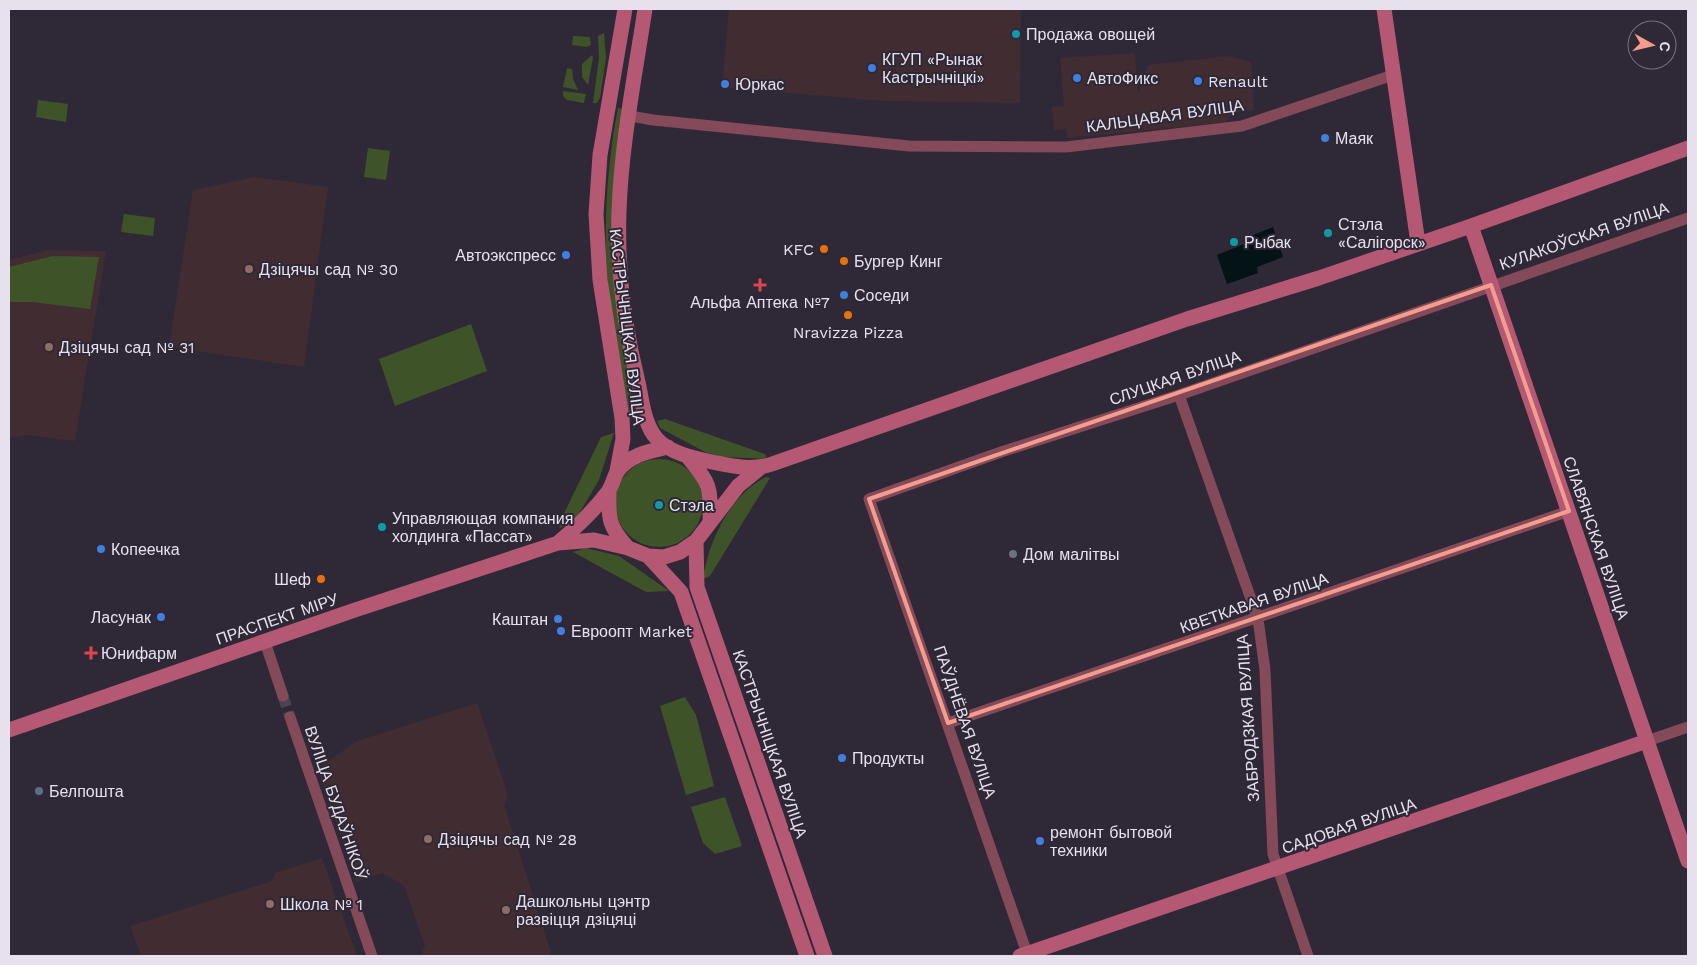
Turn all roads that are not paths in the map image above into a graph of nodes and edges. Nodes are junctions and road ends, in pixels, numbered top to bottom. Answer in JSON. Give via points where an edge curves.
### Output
{"nodes":[{"id":1,"x":625,"y":9,"type":"edge"},
{"id":2,"x":645,"y":9,"type":"edge"},
{"id":3,"x":1384,"y":9,"type":"edge"},
{"id":4,"x":1393,"y":75,"type":"junction"},
{"id":5,"x":630,"y":116,"type":"junction"},
{"id":6,"x":1688,"y":148,"type":"edge"},
{"id":7,"x":1688,"y":218,"type":"edge"},
{"id":8,"x":1471,"y":226,"type":"junction"},
{"id":9,"x":1418,"y":242,"type":"junction"},
{"id":10,"x":1491,"y":285,"type":"junction"},
{"id":11,"x":1179,"y":395,"type":"junction"},
{"id":12,"x":668,"y":447,"type":"junction"},
{"id":13,"x":688,"y":457,"type":"junction"},
{"id":14,"x":760,"y":468,"type":"junction"},
{"id":15,"x":617,"y":471,"type":"junction"},
{"id":16,"x":609,"y":491,"type":"junction"},
{"id":17,"x":869,"y":499,"type":"joint"},
{"id":18,"x":1569,"y":511,"type":"junction"},
{"id":19,"x":710,"y":521,"type":"junction"},
{"id":20,"x":696,"y":541,"type":"junction"},
{"id":21,"x":558,"y":543,"type":"junction"},
{"id":22,"x":628,"y":548,"type":"junction"},
{"id":23,"x":648,"y":556,"type":"junction"},
{"id":24,"x":1258,"y":619,"type":"junction"},
{"id":25,"x":265,"y":642,"type":"junction"},
{"id":26,"x":283,"y":696,"type":"tunnel mouth"},
{"id":27,"x":290,"y":717,"type":"tunnel mouth"},
{"id":28,"x":948,"y":723,"type":"junction"},
{"id":29,"x":1688,"y":727,"type":"edge"},
{"id":30,"x":9,"y":730,"type":"edge"},
{"id":31,"x":1647,"y":741,"type":"junction"},
{"id":32,"x":1688,"y":861,"type":"edge"},
{"id":33,"x":1278,"y":868,"type":"junction"},
{"id":34,"x":372,"y":956,"type":"edge"},
{"id":35,"x":807,"y":956,"type":"edge"},
{"id":36,"x":825,"y":956,"type":"edge"},
{"id":37,"x":1025,"y":956,"type":"edge"},
{"id":38,"x":1308,"y":956,"type":"edge"}],
"edges":[{"from":1,"to":15,"type":"main road","name":"КАСТРЫЧНІЦКАЯ ВУЛІЦА","via":[[600,155],[596,214],[600,280],[622,418],[623,439]]},
{"from":2,"to":5,"type":"main road","name":"КАСТРЫЧНІЦКАЯ ВУЛІЦА"},
{"from":3,"to":4,"type":"main road"},
{"from":4,"to":5,"type":"street","name":"КАЛЬЦАВАЯ ВУЛІЦА","via":[[1242,126],[1066,146],[909,146]]},
{"from":4,"to":9,"type":"main road"},
{"from":5,"to":12,"type":"main road","name":"КАСТРЫЧНІЦКАЯ ВУЛІЦА","via":[[619,212],[621,285],[630,349],[649,427]]},
{"from":6,"to":8,"type":"main road"},
{"from":7,"to":10,"type":"street","name":"КУЛАКОЎСКАЯ ВУЛІЦА"},
{"from":8,"to":9,"type":"main road"},
{"from":8,"to":10,"type":"main road","name":"СЛАВЯНСКАЯ ВУЛІЦА"},
{"from":9,"to":14,"type":"main road"},
{"from":10,"to":11,"type":"street","name":"СЛУЦКАЯ ВУЛІЦА"},
{"from":10,"to":18,"type":"main road","name":"СЛАВЯНСКАЯ ВУЛІЦА"},
{"from":11,"to":17,"type":"street","name":"СЛУЦКАЯ ВУЛІЦА","via":[[1001,452]]},
{"from":11,"to":24,"type":"street","name":"ЗАБРОДЗКАЯ ВУЛІЦА"},
{"from":12,"to":13,"type":"main road"},
{"from":12,"to":15,"type":"main road","via":[[643,452]]},
{"from":13,"to":14,"type":"main road","via":[[734,467]]},
{"from":13,"to":19,"type":"main road","via":[[707,480]]},
{"from":14,"to":19,"type":"main road","via":[[738,486]]},
{"from":15,"to":16,"type":"main road"},
{"from":16,"to":21,"type":"main road"},
{"from":16,"to":22,"type":"main road","via":[[608,516],[614,532]]},
{"from":17,"to":28,"type":"street","name":"ПАЎДНЁВАЯ ВУЛІЦА"},
{"from":18,"to":24,"type":"street","name":"КВЕТКАВАЯ ВУЛІЦА"},
{"from":18,"to":31,"type":"main road","name":"СЛАВЯНСКАЯ ВУЛІЦА"},
{"from":19,"to":20,"type":"main road"},
{"from":20,"to":23,"type":"main road","via":[[680,552],[664,557]]},
{"from":20,"to":36,"type":"main road","name":"КАСТРЫЧНІЦКАЯ ВУЛІЦА","via":[[697,587]]},
{"from":21,"to":22,"type":"main road","via":[[594,540]]},
{"from":21,"to":25,"type":"main road","name":"ПРАСПЕКТ МІРУ"},
{"from":22,"to":23,"type":"main road"},
{"from":23,"to":35,"type":"main road","via":[[681,592]]},
{"from":24,"to":28,"type":"street","name":"КВЕТКАВАЯ ВУЛІЦА"},
{"from":24,"to":33,"type":"street","name":"ЗАБРОДЗКАЯ ВУЛІЦА","via":[[1265,670],[1273,854]]},
{"from":25,"to":26,"type":"street"},
{"from":25,"to":30,"type":"main road","name":"ПРАСПЕКТ МІРУ"},
{"from":27,"to":34,"type":"street","name":"ВУЛІЦА БУДАЎНІКОЎ"},
{"from":28,"to":37,"type":"street","name":"ПАЎДНЁВАЯ ВУЛІЦА"},
{"from":29,"to":31,"type":"street","name":"САДОВАЯ ВУЛІЦА"},
{"from":31,"to":32,"type":"main road","name":"СЛАВЯНСКАЯ ВУЛІЦА"},
{"from":31,"to":33,"type":"main road","name":"САДОВАЯ ВУЛІЦА"},
{"from":33,"to":37,"type":"main road","name":"САДОВАЯ ВУЛІЦА"},
{"from":33,"to":38,"type":"street","name":"ЗАБРОДЗКАЯ ВУЛІЦА"}]}
